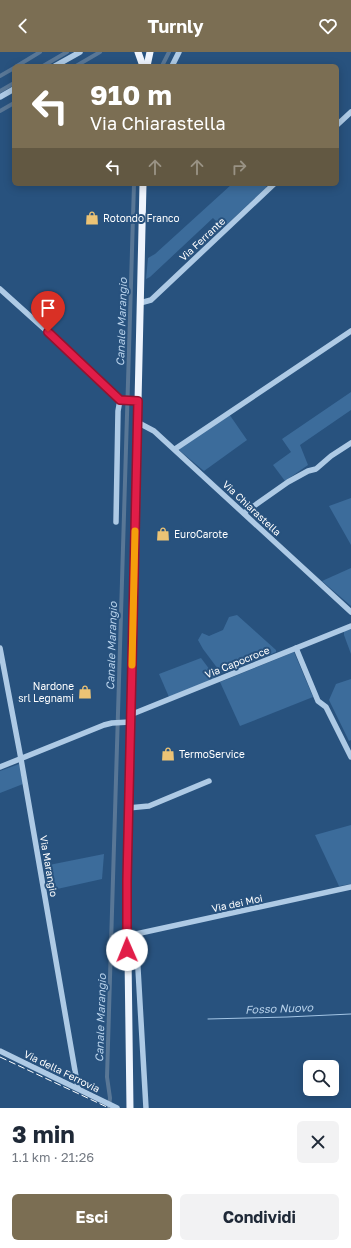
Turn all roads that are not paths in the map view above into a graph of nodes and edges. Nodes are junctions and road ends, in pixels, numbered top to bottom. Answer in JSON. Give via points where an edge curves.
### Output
{"nodes":[{"id":1,"x":80,"y":52,"type":"edge"},
{"id":2,"x":135,"y":52,"type":"edge"},
{"id":3,"x":150,"y":52,"type":"edge"},
{"id":4,"x":179,"y":52,"type":"edge"},
{"id":5,"x":139,"y":55,"type":"edge"},
{"id":6,"x":59,"y":64,"type":"edge"},
{"id":7,"x":147,"y":64,"type":"edge"},
{"id":8,"x":173,"y":64,"type":"edge"},
{"id":9,"x":12,"y":90,"type":"edge"},
{"id":10,"x":0,"y":97,"type":"edge"},
{"id":11,"x":351,"y":112,"type":"edge"},
{"id":12,"x":339,"y":123,"type":"edge"},
{"id":13,"x":143,"y":186,"type":"edge"},
{"id":14,"x":272,"y":186,"type":"edge"},
{"id":15,"x":0,"y":289,"type":"edge"},
{"id":16,"x":140,"y":303,"type":"junction"},
{"id":17,"x":351,"y":331,"type":"edge"},
{"id":18,"x":122,"y":401,"type":"junction"},
{"id":19,"x":135,"y":401,"type":"junction"},
{"id":20,"x":137,"y":422,"type":"junction"},
{"id":21,"x":351,"y":443,"type":"edge"},
{"id":22,"x":175,"y":449,"type":"junction"},
{"id":23,"x":244,"y":513,"type":"junction"},
{"id":24,"x":116,"y":522,"type":"dead end"},
{"id":25,"x":351,"y":612,"type":"edge"},
{"id":26,"x":351,"y":626,"type":"edge"},
{"id":27,"x":0,"y":648,"type":"edge"},
{"id":28,"x":296,"y":648,"type":"junction"},
{"id":29,"x":129,"y":720,"type":"junction"},
{"id":30,"x":351,"y":757,"type":"edge"},
{"id":31,"x":21,"y":759,"type":"junction"},
{"id":32,"x":0,"y":767,"type":"edge"},
{"id":33,"x":209,"y":782,"type":"dead end"},
{"id":34,"x":128,"y":808,"type":"junction"},
{"id":35,"x":351,"y":887,"type":"edge"},
{"id":36,"x":127,"y":934,"type":"junction"},
{"id":37,"x":136,"y":934,"type":"junction"},
{"id":38,"x":0,"y":1051,"type":"edge"},
{"id":39,"x":78,"y":1088,"type":"junction"},
{"id":40,"x":130,"y":1107,"type":"edge"},
{"id":41,"x":117,"y":1108,"type":"edge"},
{"id":42,"x":146,"y":1108,"type":"edge"}],
"edges":[{"from":1,"to":6,"type":"street"},
{"from":2,"to":5,"type":"main road"},
{"from":3,"to":7,"type":"main road"},
{"from":4,"to":8,"type":"street"},
{"from":9,"to":10,"type":"street"},
{"from":11,"to":12,"type":"street"},
{"from":13,"to":16,"type":"main road"},
{"from":14,"to":16,"type":"street","name":"Via Ferrante","via":[[151,300]]},
{"from":15,"to":18,"type":"street"},
{"from":16,"to":19,"type":"main road"},
{"from":17,"to":22,"type":"street"},
{"from":18,"to":19,"type":"street"},
{"from":18,"to":24,"type":"street","via":[[118,411]]},
{"from":19,"to":20,"type":"main road"},
{"from":20,"to":22,"type":"street","name":"Via Chiarastella","via":[[154,431]]},
{"from":20,"to":29,"type":"main road"},
{"from":21,"to":23,"type":"street","via":[[316,469],[288,482]]},
{"from":22,"to":23,"type":"street","name":"Via Chiarastella"},
{"from":23,"to":25,"type":"street","name":"Via Chiarastella"},
{"from":26,"to":28,"type":"street","name":"Via Capocroce"},
{"from":27,"to":31,"type":"street","name":"Via Marangio"},
{"from":28,"to":29,"type":"street","name":"Via Capocroce"},
{"from":28,"to":30,"type":"street","via":[[318,700],[326,707]]},
{"from":29,"to":31,"type":"street","name":"Via Capocroce","via":[[112,723]]},
{"from":29,"to":34,"type":"main road"},
{"from":31,"to":32,"type":"street","name":"Via Capocroce"},
{"from":31,"to":39,"type":"street","name":"Via Marangio"},
{"from":33,"to":34,"type":"street","via":[[149,806]]},
{"from":34,"to":36,"type":"main road"},
{"from":35,"to":37,"type":"street","name":"Via dei Moi"},
{"from":36,"to":37,"type":"street","name":"Via dei Moi"},
{"from":36,"to":40,"type":"main road"},
{"from":37,"to":42,"type":"street"},
{"from":38,"to":39,"type":"street","name":"Via della Ferrovia"},
{"from":39,"to":41,"type":"street","name":"Via della Ferrovia"}]}
